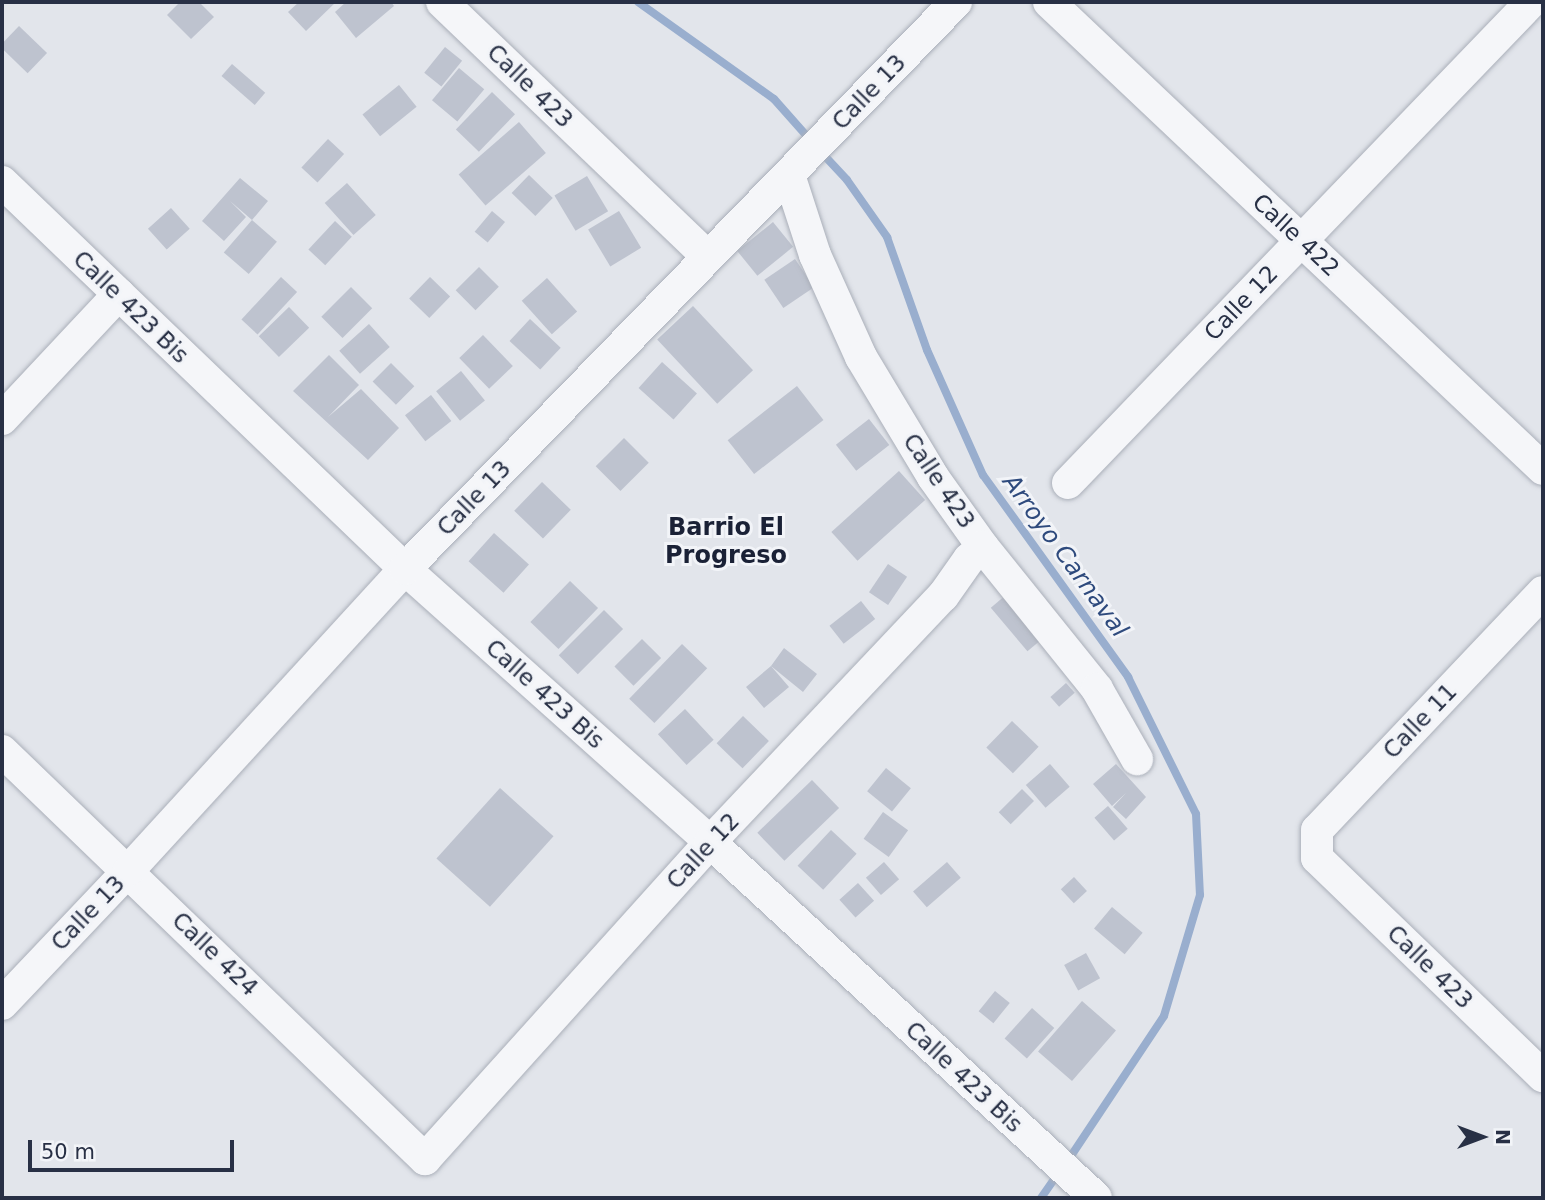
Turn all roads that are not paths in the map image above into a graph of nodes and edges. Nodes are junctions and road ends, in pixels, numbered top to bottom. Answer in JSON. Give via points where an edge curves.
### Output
{"nodes":[{"id":1,"x":442,"y":2,"type":"edge"},
{"id":2,"x":956,"y":2,"type":"edge"},
{"id":3,"x":1049,"y":2,"type":"edge"},
{"id":4,"x":1531,"y":2,"type":"edge"},
{"id":5,"x":792,"y":172,"type":"junction"},
{"id":6,"x":2,"y":182,"type":"edge"},
{"id":7,"x":1301,"y":240,"type":"junction"},
{"id":8,"x":708,"y":257,"type":"junction"},
{"id":9,"x":119,"y":294,"type":"junction"},
{"id":10,"x":2,"y":419,"type":"edge"},
{"id":11,"x":1543,"y":469,"type":"edge"},
{"id":12,"x":1068,"y":483,"type":"dead end"},
{"id":13,"x":983,"y":547,"type":"junction"},
{"id":14,"x":405,"y":569,"type":"junction"},
{"id":15,"x":1543,"y":592,"type":"edge"},
{"id":16,"x":2,"y":751,"type":"edge"},
{"id":17,"x":1137,"y":759,"type":"dead end"},
{"id":18,"x":710,"y":842,"type":"junction"},
{"id":19,"x":1317,"y":858,"type":"joint"},
{"id":20,"x":129,"y":870,"type":"junction"},
{"id":21,"x":2,"y":1004,"type":"edge"},
{"id":22,"x":1543,"y":1076,"type":"edge"},
{"id":23,"x":425,"y":1159,"type":"joint"},
{"id":24,"x":1096,"y":1198,"type":"edge"}],
"edges":[{"from":1,"to":8,"type":"street","name":"Calle 423"},
{"from":2,"to":5,"type":"street","name":"Calle 13"},
{"from":3,"to":7,"type":"street","name":"Calle 422"},
{"from":4,"to":7,"type":"street","name":"Calle 12"},
{"from":5,"to":8,"type":"street","name":"Calle 13"},
{"from":5,"to":13,"type":"street","name":"Calle 423","via":[[815,255],[861,357],[933,477]]},
{"from":6,"to":9,"type":"street","name":"Calle 423 Bis"},
{"from":7,"to":11,"type":"street","name":"Calle 422"},
{"from":7,"to":12,"type":"street","name":"Calle 12"},
{"from":8,"to":14,"type":"street","name":"Calle 13"},
{"from":9,"to":10,"type":"street"},
{"from":9,"to":14,"type":"street","name":"Calle 423 Bis"},
{"from":13,"to":17,"type":"street","name":"Calle 423","via":[[1097,689]]},
{"from":13,"to":18,"type":"street","name":"Calle 12","via":[[943,596]]},
{"from":14,"to":18,"type":"street","name":"Calle 423 Bis"},
{"from":14,"to":20,"type":"street","name":"Calle 13"},
{"from":15,"to":19,"type":"street","name":"Calle 11","via":[[1317,830]]},
{"from":16,"to":20,"type":"street","name":"Calle 424"},
{"from":18,"to":23,"type":"street","name":"Calle 12"},
{"from":18,"to":24,"type":"street","name":"Calle 423 Bis"},
{"from":19,"to":22,"type":"street","name":"Calle 423"},
{"from":20,"to":21,"type":"street","name":"Calle 13"},
{"from":20,"to":23,"type":"street","name":"Calle 424"}]}
